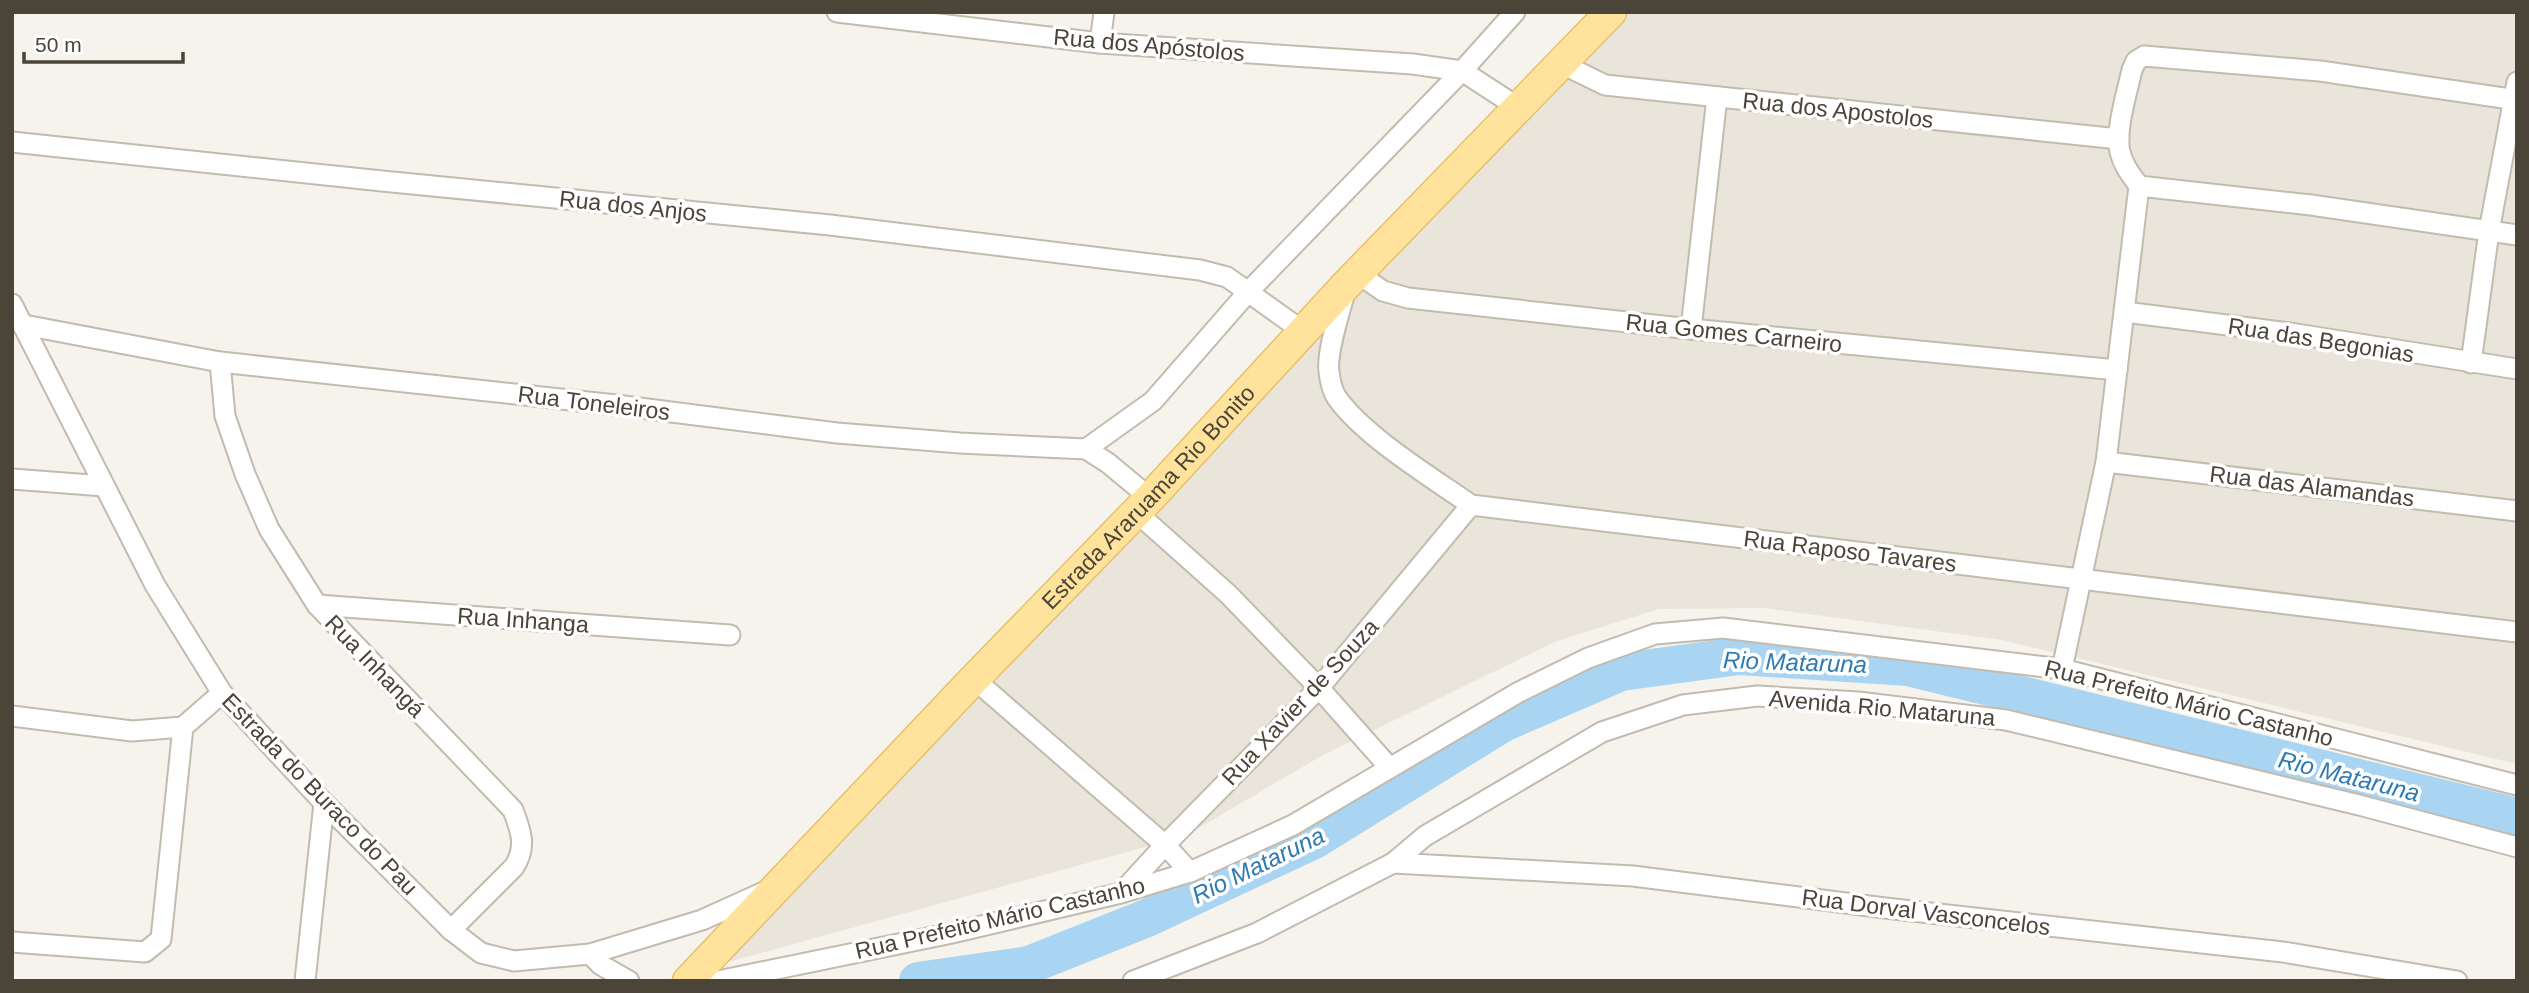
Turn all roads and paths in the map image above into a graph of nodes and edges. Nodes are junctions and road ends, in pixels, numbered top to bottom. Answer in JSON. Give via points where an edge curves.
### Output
{"nodes":[{"id":1,"x":837,"y":12,"type":"edge"},
{"id":2,"x":1104,"y":12,"type":"edge"},
{"id":3,"x":1515,"y":12,"type":"edge"},
{"id":4,"x":1611,"y":12,"type":"edge"},
{"id":5,"x":1100,"y":43,"type":"junction"},
{"id":6,"x":1562,"y":64,"type":"junction"},
{"id":7,"x":1462,"y":71,"type":"junction"},
{"id":8,"x":2515,"y":94,"type":"edge"},
{"id":9,"x":1717,"y":97,"type":"junction"},
{"id":10,"x":1519,"y":108,"type":"junction"},
{"id":11,"x":2119,"y":139,"type":"junction"},
{"id":12,"x":12,"y":142,"type":"edge"},
{"id":13,"x":2139,"y":186,"type":"junction"},
{"id":14,"x":2489,"y":231,"type":"junction"},
{"id":15,"x":2517,"y":235,"type":"edge"},
{"id":16,"x":1352,"y":279,"type":"junction"},
{"id":17,"x":1248,"y":292,"type":"junction"},
{"id":18,"x":12,"y":304,"type":"edge"},
{"id":19,"x":2125,"y":312,"type":"junction"},
{"id":20,"x":24,"y":325,"type":"junction"},
{"id":21,"x":1691,"y":329,"type":"junction"},
{"id":22,"x":1304,"y":332,"type":"junction"},
{"id":23,"x":220,"y":362,"type":"junction"},
{"id":24,"x":2471,"y":363,"type":"junction"},
{"id":25,"x":2517,"y":369,"type":"edge"},
{"id":26,"x":2117,"y":370,"type":"junction"},
{"id":27,"x":1086,"y":449,"type":"junction"},
{"id":28,"x":2106,"y":462,"type":"junction"},
{"id":29,"x":12,"y":479,"type":"edge"},
{"id":30,"x":104,"y":486,"type":"junction"},
{"id":31,"x":1143,"y":505,"type":"junction"},
{"id":32,"x":1471,"y":505,"type":"junction"},
{"id":33,"x":2517,"y":511,"type":"edge"},
{"id":34,"x":2083,"y":578,"type":"junction"},
{"id":35,"x":317,"y":604,"type":"junction"},
{"id":36,"x":2517,"y":632,"type":"edge"},
{"id":37,"x":730,"y":635,"type":"dead end"},
{"id":38,"x":2062,"y":669,"type":"junction"},
{"id":39,"x":974,"y":679,"type":"junction"},
{"id":40,"x":1319,"y":688,"type":"junction"},
{"id":41,"x":222,"y":693,"type":"junction"},
{"id":42,"x":12,"y":716,"type":"edge"},
{"id":43,"x":183,"y":727,"type":"junction"},
{"id":44,"x":1389,"y":767,"type":"junction"},
{"id":45,"x":2517,"y":785,"type":"edge"},
{"id":46,"x":324,"y":803,"type":"junction"},
{"id":47,"x":1165,"y":845,"type":"junction"},
{"id":48,"x":2517,"y":848,"type":"edge"},
{"id":49,"x":1393,"y":863,"type":"junction"},
{"id":50,"x":1190,"y":872,"type":"junction"},
{"id":51,"x":780,"y":884,"type":"junction"},
{"id":52,"x":1121,"y":893,"type":"junction"},
{"id":53,"x":451,"y":930,"type":"junction"},
{"id":54,"x":12,"y":942,"type":"edge"},
{"id":55,"x":590,"y":954,"type":"junction"},
{"id":56,"x":304,"y":981,"type":"edge"},
{"id":57,"x":629,"y":981,"type":"edge"},
{"id":58,"x":688,"y":981,"type":"edge"},
{"id":59,"x":718,"y":981,"type":"edge"},
{"id":60,"x":1133,"y":981,"type":"edge"},
{"id":61,"x":2457,"y":981,"type":"edge"}],
"edges":[{"from":1,"to":5,"type":"street","name":"Rua dos Apóstolos"},
{"from":2,"to":5,"type":"street"},
{"from":3,"to":7,"type":"street"},
{"from":4,"to":6,"type":"main road","name":"Estrada Araruama Rio Bonito"},
{"from":5,"to":7,"type":"street","name":"Rua dos Apóstolos"},
{"from":6,"to":9,"type":"street","name":"Rua dos Apostolos","via":[[1605,85]]},
{"from":6,"to":10,"type":"main road","name":"Estrada Araruama Rio Bonito"},
{"from":7,"to":10,"type":"street","name":"Rua dos Apóstolos"},
{"from":7,"to":17,"type":"street"},
{"from":8,"to":11,"type":"street","via":[[2144,55],[2132,70]]},
{"from":8,"to":14,"type":"street"},
{"from":9,"to":11,"type":"street","name":"Rua dos Apostolos"},
{"from":9,"to":21,"type":"street"},
{"from":10,"to":16,"type":"main road","name":"Estrada Araruama Rio Bonito"},
{"from":11,"to":13,"type":"street","via":[[2125,167]]},
{"from":12,"to":17,"type":"street","name":"Rua dos Anjos","via":[[830,225],[1200,270],[1227,277]]},
{"from":13,"to":14,"type":"street"},
{"from":13,"to":19,"type":"street"},
{"from":14,"to":15,"type":"street"},
{"from":14,"to":24,"type":"street"},
{"from":16,"to":21,"type":"street","name":"Rua Gomes Carneiro","via":[[1408,298]]},
{"from":16,"to":22,"type":"main road","name":"Estrada Araruama Rio Bonito"},
{"from":16,"to":32,"type":"street","name":"Rua Raposo Tavares","via":[[1328,371],[1335,396],[1363,426]]},
{"from":17,"to":22,"type":"street","name":"Rua dos Anjos"},
{"from":17,"to":27,"type":"street","via":[[1153,401]]},
{"from":18,"to":20,"type":"street","name":"Estrada do Buraco do Pau"},
{"from":19,"to":24,"type":"street","name":"Rua das Begonias"},
{"from":19,"to":26,"type":"street"},
{"from":20,"to":23,"type":"street","name":"Rua Toneleiros"},
{"from":20,"to":30,"type":"street","name":"Estrada do Buraco do Pau"},
{"from":21,"to":26,"type":"street","name":"Rua Gomes Carneiro"},
{"from":22,"to":31,"type":"main road","name":"Estrada Araruama Rio Bonito"},
{"from":23,"to":27,"type":"street","name":"Rua Toneleiros","via":[[837,433]]},
{"from":23,"to":35,"type":"street","name":"Rua Inhangá","via":[[225,416],[245,474],[269,529]]},
{"from":24,"to":25,"type":"street","name":"Rua das Begonias"},
{"from":26,"to":28,"type":"street"},
{"from":27,"to":31,"type":"street","via":[[1108,463]]},
{"from":28,"to":33,"type":"street","name":"Rua das Alamandas"},
{"from":28,"to":34,"type":"street"},
{"from":29,"to":30,"type":"street"},
{"from":30,"to":41,"type":"street","name":"Estrada do Buraco do Pau","via":[[155,585]]},
{"from":31,"to":39,"type":"main road","name":"Estrada Araruama Rio Bonito"},
{"from":31,"to":40,"type":"street"},
{"from":32,"to":34,"type":"street","name":"Rua Raposo Tavares"},
{"from":32,"to":40,"type":"street","name":"Rua Xavier de Souza"},
{"from":34,"to":36,"type":"street","name":"Rua Raposo Tavares"},
{"from":34,"to":38,"type":"street"},
{"from":35,"to":37,"type":"street","name":"Rua Inhanga"},
{"from":35,"to":53,"type":"street","name":"Rua Inhangá","via":[[513,810],[523,842],[521,856]]},
{"from":38,"to":44,"type":"street","name":"Rua Prefeito Mário Castanho","via":[[1723,628],[1655,634],[1588,658],[1519,692]]},
{"from":38,"to":45,"type":"street","name":"Rua Prefeito Mário Castanho"},
{"from":39,"to":47,"type":"street"},
{"from":39,"to":51,"type":"main road","name":"Estrada Araruama Rio Bonito"},
{"from":40,"to":44,"type":"street"},
{"from":40,"to":47,"type":"street","name":"Rua Xavier de Souza"},
{"from":41,"to":43,"type":"street"},
{"from":41,"to":46,"type":"street","name":"Estrada do Buraco do Pau"},
{"from":42,"to":43,"type":"street","via":[[132,731]]},
{"from":43,"to":54,"type":"street","via":[[161,939],[145,952]]},
{"from":44,"to":50,"type":"street","name":"Rua Prefeito Mário Castanho","via":[[1293,825]]},
{"from":46,"to":53,"type":"street","name":"Estrada do Buraco do Pau"},
{"from":46,"to":56,"type":"street"},
{"from":47,"to":50,"type":"street"},
{"from":47,"to":52,"type":"street","name":"Rua Xavier de Souza"},
{"from":48,"to":49,"type":"street","name":"Avenida Rio Mataruna","via":[[2006,720],[1858,702],[1757,696],[1683,705],[1602,732],[1425,836]]},
{"from":49,"to":60,"type":"street","name":"Avenida Rio Mataruna","via":[[1257,933]]},
{"from":49,"to":61,"type":"street","name":"Rua Dorval Vasconcelos","via":[[1633,876],[2283,952]]},
{"from":50,"to":52,"type":"street","name":"Rua Prefeito Mário Castanho"},
{"from":51,"to":55,"type":"street","name":"Estrada do Buraco do Pau","via":[[702,920]]},
{"from":51,"to":58,"type":"main road","name":"Estrada Araruama Rio Bonito"},
{"from":52,"to":59,"type":"street","name":"Rua Prefeito Mário Castanho"},
{"from":53,"to":55,"type":"street","name":"Estrada do Buraco do Pau","via":[[481,953],[514,961]]},
{"from":55,"to":57,"type":"street"}]}
